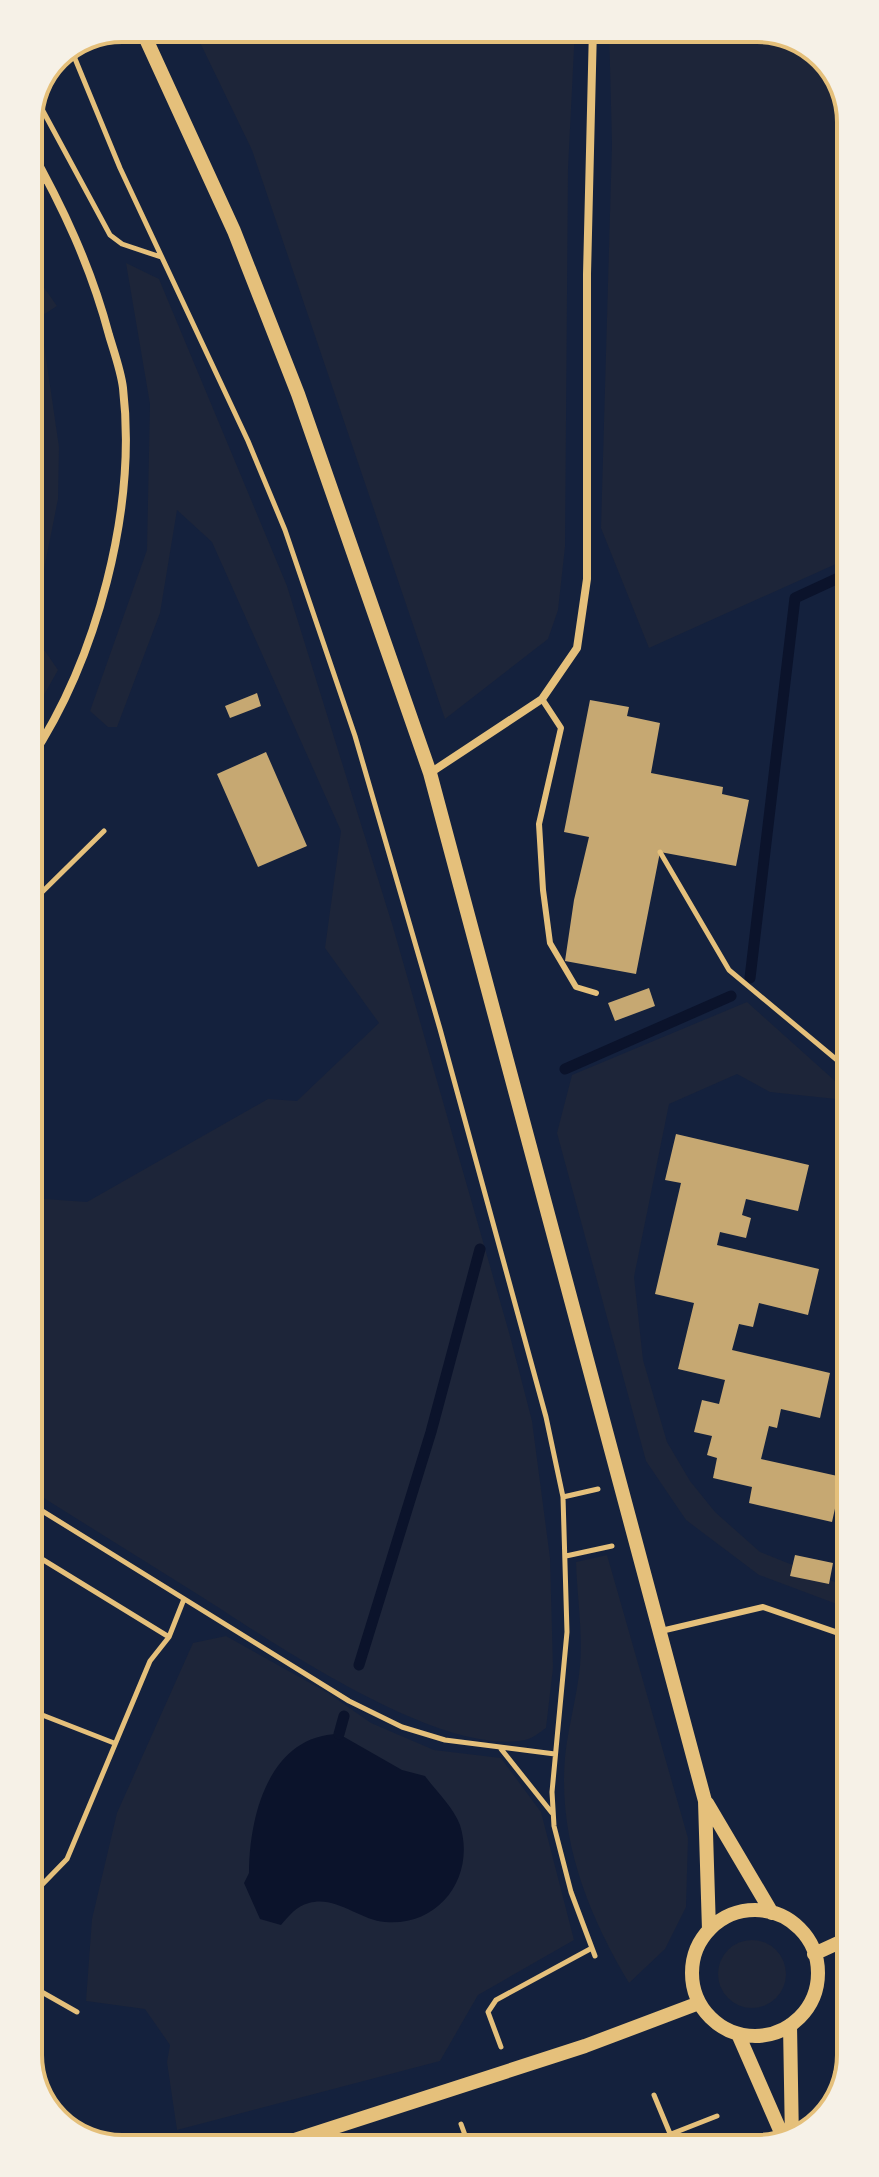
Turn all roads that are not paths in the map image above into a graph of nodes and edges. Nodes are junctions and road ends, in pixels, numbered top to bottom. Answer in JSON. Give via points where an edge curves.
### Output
{"nodes":[{"id":1,"x":147,"y":42,"type":"edge"},
{"id":2,"x":593,"y":42,"type":"edge"},
{"id":3,"x":42,"y":170,"type":"edge"},
{"id":4,"x":47,"y":179,"type":"junction"},
{"id":5,"x":42,"y":182,"type":"edge"},
{"id":6,"x":542,"y":699,"type":"junction"},
{"id":7,"x":42,"y":741,"type":"edge"},
{"id":8,"x":430,"y":773,"type":"junction"},
{"id":9,"x":596,"y":993,"type":"dead end"},
{"id":10,"x":658,"y":1631,"type":"junction"},
{"id":11,"x":837,"y":1633,"type":"edge"},
{"id":12,"x":705,"y":1801,"type":"junction"},
{"id":13,"x":772,"y":1913,"type":"junction"},
{"id":14,"x":709,"y":1930,"type":"junction"},
{"id":15,"x":837,"y":1943,"type":"edge"},
{"id":16,"x":814,"y":1954,"type":"junction"},
{"id":17,"x":699,"y":2003,"type":"junction"},
{"id":18,"x":790,"y":2025,"type":"junction"},
{"id":19,"x":738,"y":2034,"type":"junction"},
{"id":20,"x":792,"y":2127,"type":"edge"},
{"id":21,"x":781,"y":2131,"type":"edge"},
{"id":22,"x":310,"y":2135,"type":"edge"}],
"edges":[{"from":1,"to":8,"type":"street","via":[[234,231],[298,394]]},
{"from":2,"to":6,"type":"street","via":[[586,289],[587,579],[577,648]]},
{"from":3,"to":4,"type":"street"},
{"from":4,"to":5,"type":"lane"},
{"from":4,"to":7,"type":"street","via":[[92,274],[123,387],[125,475],[110,563],[85,654]]},
{"from":6,"to":8,"type":"street"},
{"from":6,"to":9,"type":"lane","via":[[561,728],[539,824],[550,943],[576,987]]},
{"from":8,"to":10,"type":"street"},
{"from":10,"to":11,"type":"lane","via":[[763,1607]]},
{"from":10,"to":12,"type":"street"},
{"from":12,"to":13,"type":"street"},
{"from":12,"to":14,"type":"street"},
{"from":13,"to":14,"type":"street","via":[[736,1913]]},
{"from":13,"to":16,"type":"street","via":[[794,1924]]},
{"from":14,"to":17,"type":"street","via":[[691,1972]]},
{"from":15,"to":16,"type":"street"},
{"from":16,"to":18,"type":"street","via":[[816,1985],[802,2014]]},
{"from":17,"to":19,"type":"street","via":[[715,2023]]},
{"from":17,"to":22,"type":"street"},
{"from":18,"to":19,"type":"street","via":[[764,2036]]},
{"from":18,"to":20,"type":"street"},
{"from":19,"to":21,"type":"street"}]}
